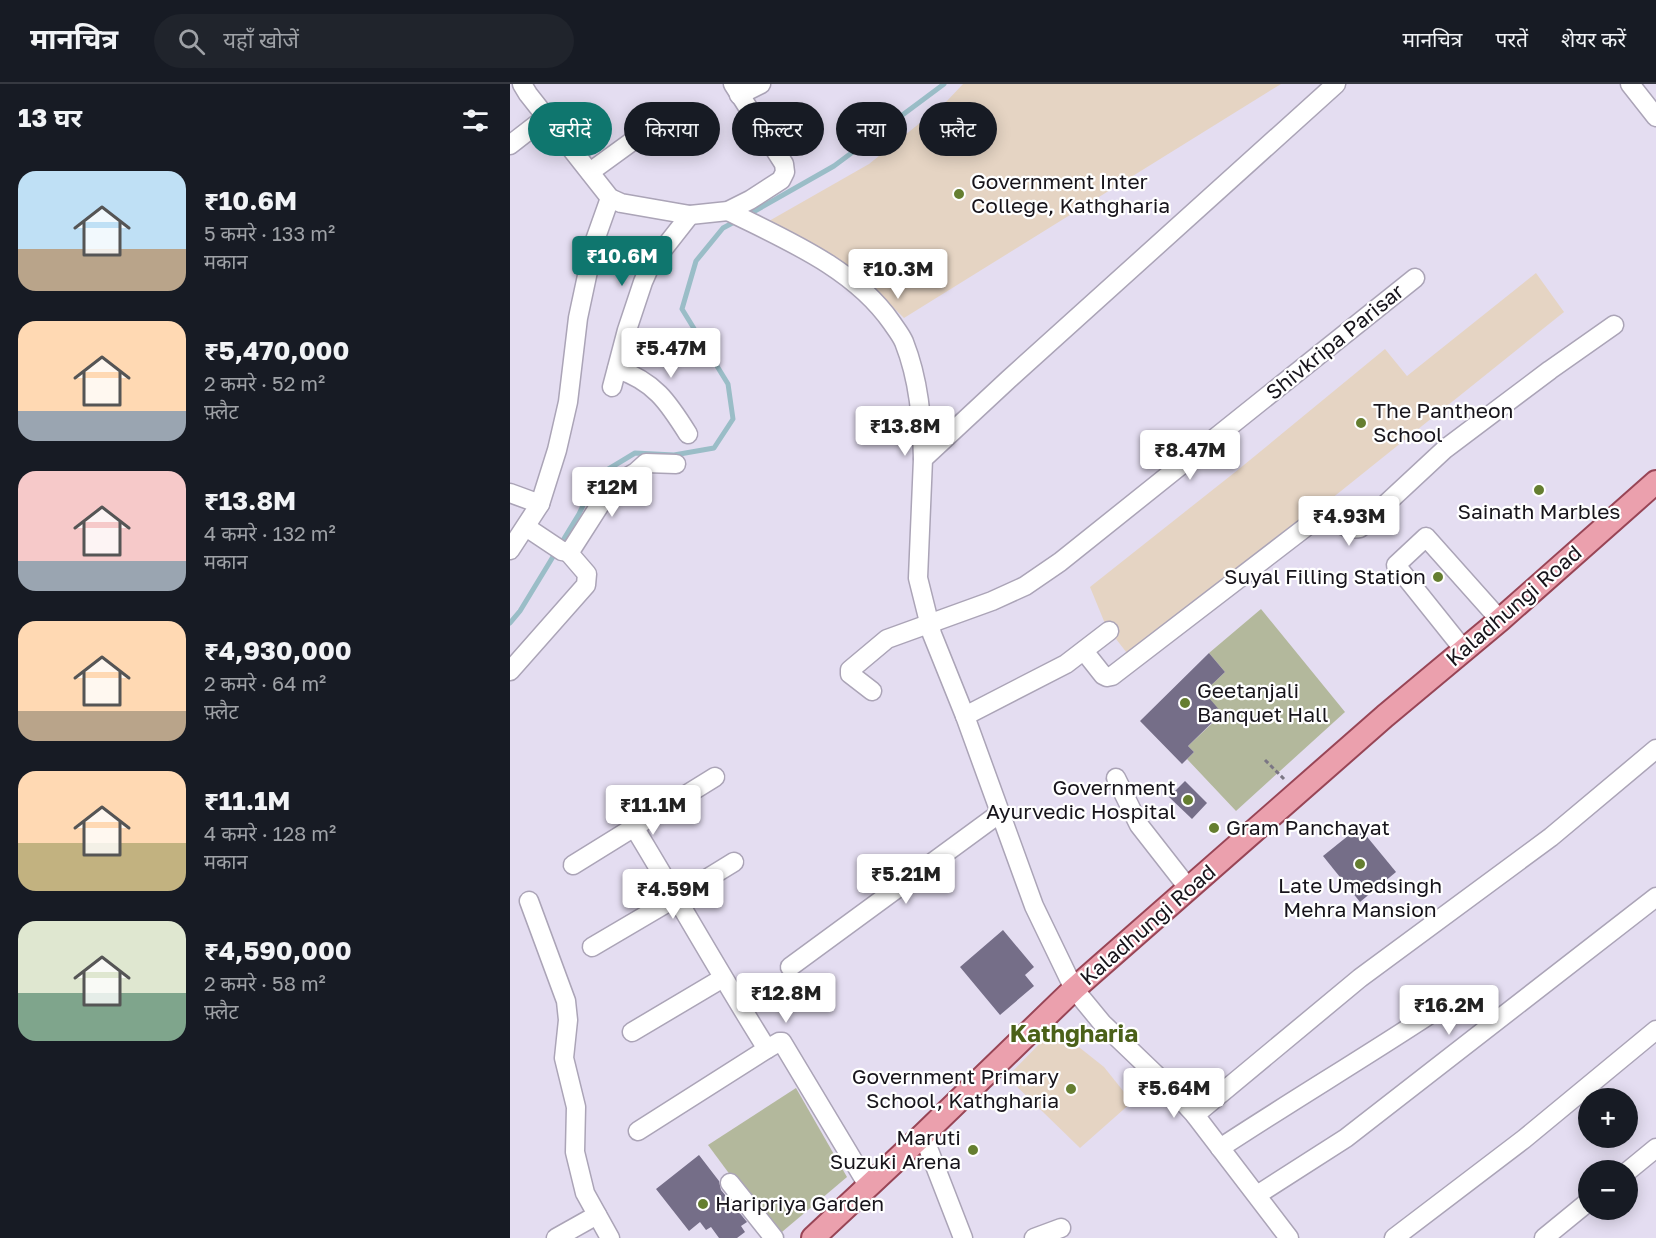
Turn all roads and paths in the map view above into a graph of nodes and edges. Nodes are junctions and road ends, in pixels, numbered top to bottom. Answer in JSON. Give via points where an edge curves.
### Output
{"nodes":[{"id":1,"x":522,"y":84,"type":"edge"},
{"id":2,"x":761,"y":84,"type":"edge"},
{"id":3,"x":1336,"y":84,"type":"edge"},
{"id":4,"x":1630,"y":84,"type":"edge"},
{"id":5,"x":736,"y":90,"type":"edge"},
{"id":6,"x":535,"y":102,"type":"edge"},
{"id":7,"x":1656,"y":117,"type":"edge"},
{"id":8,"x":528,"y":131,"type":"edge"},
{"id":9,"x":510,"y":145,"type":"edge"},
{"id":10,"x":624,"y":147,"type":"edge"},
{"id":11,"x":577,"y":156,"type":"edge"},
{"id":12,"x":590,"y":172,"type":"junction"},
{"id":13,"x":610,"y":198,"type":"junction"},
{"id":14,"x":728,"y":211,"type":"junction"},
{"id":15,"x":690,"y":215,"type":"junction"},
{"id":16,"x":1415,"y":278,"type":"dead end"},
{"id":17,"x":1614,"y":325,"type":"dead end"},
{"id":18,"x":617,"y":369,"type":"junction"},
{"id":19,"x":612,"y":387,"type":"dead end"},
{"id":20,"x":688,"y":435,"type":"dead end"},
{"id":21,"x":923,"y":459,"type":"junction"},
{"id":22,"x":676,"y":464,"type":"dead end"},
{"id":23,"x":1656,"y":482,"type":"edge"},
{"id":24,"x":510,"y":493,"type":"edge"},
{"id":25,"x":540,"y":504,"type":"junction"},
{"id":26,"x":526,"y":527,"type":"junction"},
{"id":27,"x":560,"y":548,"type":"junction"},
{"id":28,"x":510,"y":550,"type":"edge"},
{"id":29,"x":1500,"y":620,"type":"junction"},
{"id":30,"x":929,"y":623,"type":"junction"},
{"id":31,"x":1109,"y":631,"type":"dead end"},
{"id":32,"x":1464,"y":650,"type":"junction"},
{"id":33,"x":1084,"y":651,"type":"junction"},
{"id":34,"x":510,"y":671,"type":"edge"},
{"id":35,"x":872,"y":691,"type":"dead end"},
{"id":36,"x":965,"y":716,"type":"junction"},
{"id":37,"x":1656,"y":749,"type":"edge"},
{"id":38,"x":1265,"y":760,"type":"dead end"},
{"id":39,"x":715,"y":777,"type":"dead end"},
{"id":40,"x":1116,"y":778,"type":"dead end"},
{"id":41,"x":1298,"y":794,"type":"junction"},
{"id":42,"x":1000,"y":813,"type":"junction"},
{"id":43,"x":634,"y":827,"type":"junction"},
{"id":44,"x":734,"y":861,"type":"dead end"},
{"id":45,"x":573,"y":865,"type":"dead end"},
{"id":46,"x":1189,"y":889,"type":"junction"},
{"id":47,"x":677,"y":897,"type":"junction"},
{"id":48,"x":1656,"y":897,"type":"edge"},
{"id":49,"x":529,"y":901,"type":"dead end"},
{"id":50,"x":591,"y":946,"type":"dead end"},
{"id":51,"x":790,"y":967,"type":"dead end"},
{"id":52,"x":723,"y":978,"type":"junction"},
{"id":53,"x":1074,"y":989,"type":"junction"},
{"id":54,"x":1432,"y":1013,"type":"dead end"},
{"id":55,"x":1656,"y":1030,"type":"edge"},
{"id":56,"x":632,"y":1032,"type":"dead end"},
{"id":57,"x":767,"y":1049,"type":"junction"},
{"id":58,"x":1195,"y":1115,"type":"junction"},
{"id":59,"x":638,"y":1131,"type":"dead end"},
{"id":60,"x":923,"y":1135,"type":"junction"},
{"id":61,"x":1220,"y":1148,"type":"junction"},
{"id":62,"x":1656,"y":1148,"type":"edge"},
{"id":63,"x":1638,"y":1163,"type":"edge"},
{"id":64,"x":730,"y":1183,"type":"dead end"},
{"id":65,"x":869,"y":1187,"type":"junction"},
{"id":66,"x":1257,"y":1195,"type":"junction"},
{"id":67,"x":1578,"y":1210,"type":"edge"},
{"id":68,"x":597,"y":1215,"type":"junction"},
{"id":69,"x":1061,"y":1228,"type":"dead end"},
{"id":70,"x":556,"y":1238,"type":"edge"},
{"id":71,"x":610,"y":1238,"type":"edge"},
{"id":72,"x":774,"y":1238,"type":"edge"},
{"id":73,"x":813,"y":1238,"type":"edge"},
{"id":74,"x":963,"y":1238,"type":"edge"},
{"id":75,"x":1034,"y":1238,"type":"edge"},
{"id":76,"x":1289,"y":1238,"type":"edge"},
{"id":77,"x":1394,"y":1238,"type":"edge"},
{"id":78,"x":1544,"y":1238,"type":"edge"}],
"edges":[{"from":1,"to":6,"type":"street"},
{"from":2,"to":5,"type":"street"},
{"from":3,"to":21,"type":"street"},
{"from":4,"to":7,"type":"street"},
{"from":5,"to":14,"type":"street","via":[[785,172],[781,180]]},
{"from":8,"to":9,"type":"street"},
{"from":10,"to":12,"type":"street"},
{"from":11,"to":12,"type":"street"},
{"from":12,"to":13,"type":"street"},
{"from":13,"to":15,"type":"street"},
{"from":13,"to":25,"type":"street","via":[[594,243],[578,318],[568,402]]},
{"from":14,"to":15,"type":"street"},
{"from":14,"to":21,"type":"street","via":[[817,258],[854,282],[880,306],[903,340],[917,382]]},
{"from":15,"to":18,"type":"street","via":[[642,282]]},
{"from":16,"to":30,"type":"street","name":"Shivkripa Parisar","via":[[1060,562],[1025,586]]},
{"from":17,"to":33,"type":"street","via":[[1445,449],[1360,528],[1355,530],[1331,519],[1315,520],[1112,676],[1103,675]]},
{"from":18,"to":19,"type":"street"},
{"from":18,"to":20,"type":"street","via":[[647,382],[660,394]]},
{"from":21,"to":30,"type":"street","via":[[918,578]]},
{"from":22,"to":27,"type":"street","via":[[646,463],[612,486],[573,547]]},
{"from":23,"to":29,"type":"main road","name":"Kaladhungi Road"},
{"from":24,"to":25,"type":"street"},
{"from":25,"to":26,"type":"street"},
{"from":26,"to":27,"type":"street"},
{"from":26,"to":28,"type":"street"},
{"from":27,"to":34,"type":"street","via":[[587,574],[586,585]]},
{"from":29,"to":32,"type":"main road","name":"Kaladhungi Road"},
{"from":29,"to":32,"type":"street","via":[[1426,537],[1396,565]]},
{"from":30,"to":35,"type":"street","name":"Shivkripa Parisar","via":[[887,639],[850,670]]},
{"from":30,"to":36,"type":"street"},
{"from":31,"to":33,"type":"street"},
{"from":32,"to":41,"type":"main road","name":"Kaladhungi Road"},
{"from":33,"to":36,"type":"street"},
{"from":36,"to":42,"type":"street"},
{"from":37,"to":58,"type":"street","via":[[1551,837],[1360,978]]},
{"from":38,"to":41,"type":"path"},
{"from":39,"to":43,"type":"street"},
{"from":40,"to":46,"type":"street","via":[[1139,825]]},
{"from":41,"to":46,"type":"main road","name":"Kaladhungi Road"},
{"from":42,"to":51,"type":"street"},
{"from":42,"to":53,"type":"street","via":[[1034,906]]},
{"from":43,"to":45,"type":"street"},
{"from":43,"to":47,"type":"street"},
{"from":44,"to":47,"type":"street"},
{"from":46,"to":53,"type":"main road","name":"Kaladhungi Road"},
{"from":47,"to":50,"type":"street"},
{"from":47,"to":52,"type":"street"},
{"from":48,"to":66,"type":"street","via":[[1346,1138]]},
{"from":49,"to":68,"type":"street","via":[[566,1001],[564,1058],[576,1107],[575,1152],[585,1193]]},
{"from":52,"to":56,"type":"street"},
{"from":52,"to":57,"type":"street"},
{"from":53,"to":58,"type":"street","via":[[1102,1023],[1173,1089]]},
{"from":53,"to":60,"type":"main road","name":"Kaladhungi Road"},
{"from":54,"to":61,"type":"street"},
{"from":55,"to":77,"type":"street","via":[[1524,1139]]},
{"from":57,"to":59,"type":"street"},
{"from":57,"to":65,"type":"street","via":[[784,1043]]},
{"from":58,"to":61,"type":"street"},
{"from":60,"to":65,"type":"main road","name":"Kaladhungi Road"},
{"from":60,"to":74,"type":"street"},
{"from":61,"to":66,"type":"street"},
{"from":62,"to":63,"type":"street"},
{"from":64,"to":72,"type":"street"},
{"from":65,"to":73,"type":"main road","name":"Kaladhungi Road"},
{"from":66,"to":76,"type":"street"},
{"from":67,"to":78,"type":"street"},
{"from":68,"to":70,"type":"street"},
{"from":68,"to":71,"type":"street"},
{"from":69,"to":75,"type":"street"}]}
